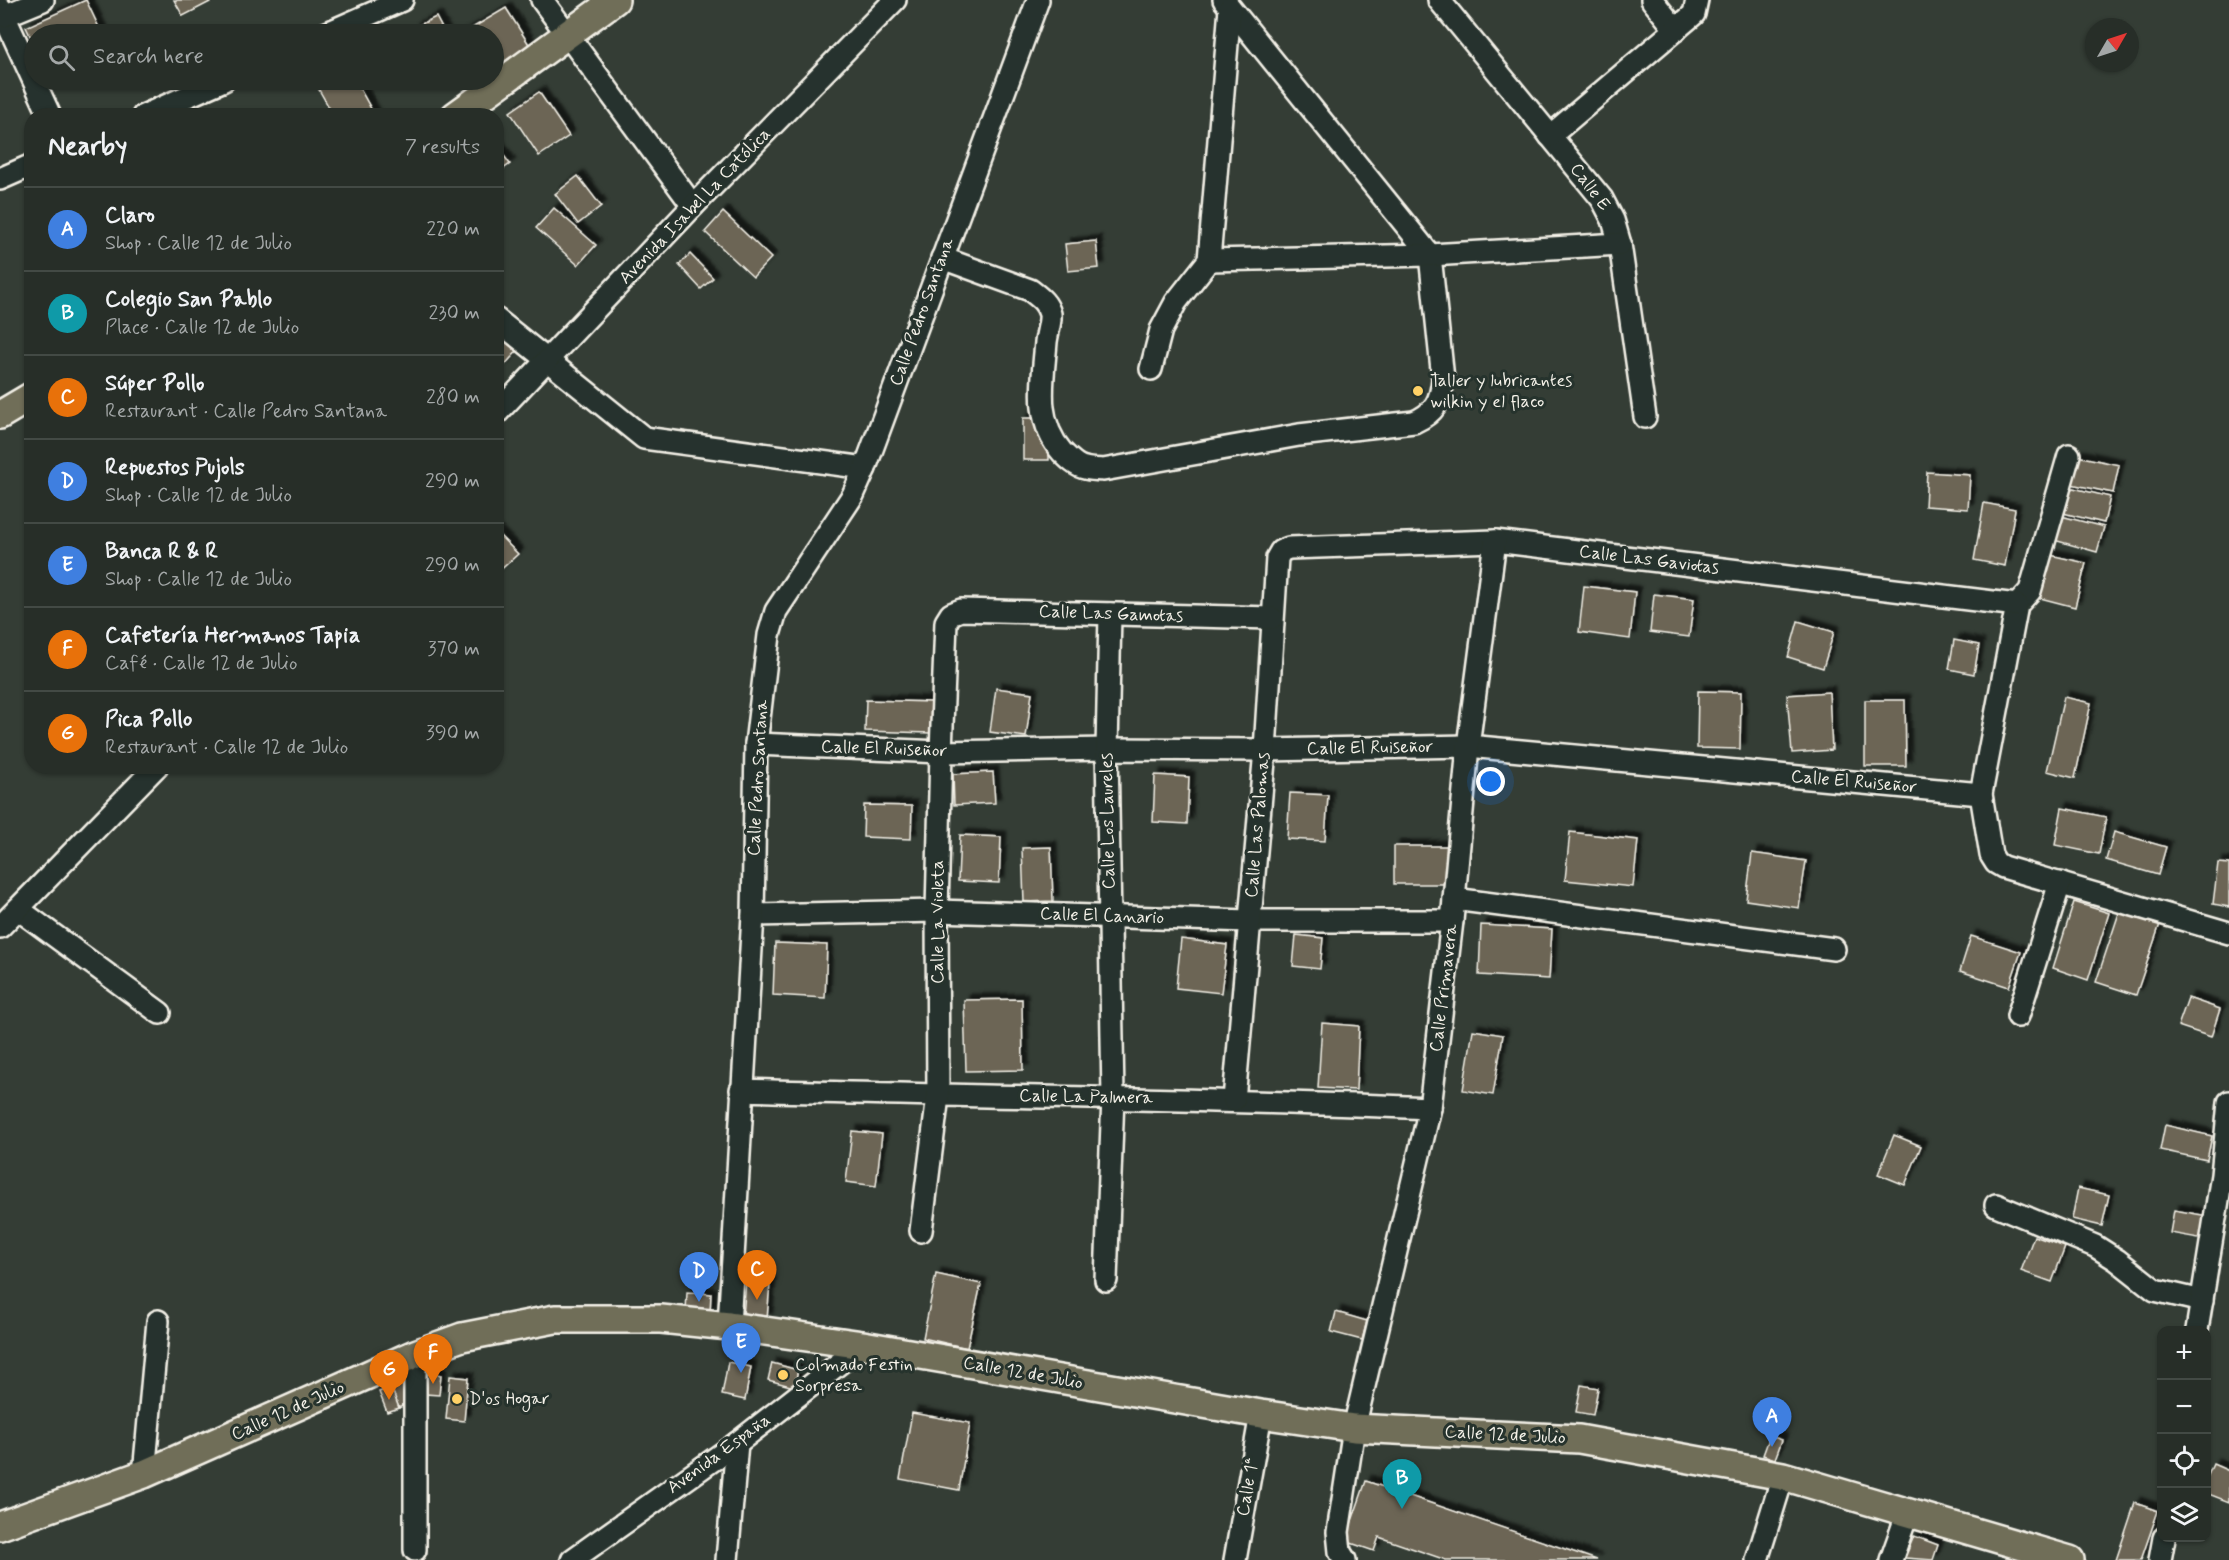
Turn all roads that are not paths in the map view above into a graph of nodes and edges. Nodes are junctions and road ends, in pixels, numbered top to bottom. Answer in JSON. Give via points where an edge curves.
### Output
{"nodes":[{"id":1,"x":43,"y":0,"type":"edge"},
{"id":2,"x":402,"y":0,"type":"edge"},
{"id":3,"x":542,"y":0,"type":"edge"},
{"id":4,"x":615,"y":0,"type":"edge"},
{"id":5,"x":895,"y":0,"type":"edge"},
{"id":6,"x":1038,"y":0,"type":"edge"},
{"id":7,"x":1439,"y":0,"type":"edge"},
{"id":8,"x":1652,"y":0,"type":"edge"},
{"id":9,"x":1697,"y":1,"type":"edge"},
{"id":10,"x":1227,"y":4,"type":"edge"},
{"id":11,"x":2,"y":11,"type":"edge"},
{"id":12,"x":348,"y":24,"type":"edge"},
{"id":13,"x":1676,"y":30,"type":"junction"},
{"id":14,"x":567,"y":35,"type":"junction"},
{"id":15,"x":24,"y":59,"type":"edge"},
{"id":16,"x":504,"y":81,"type":"edge"},
{"id":17,"x":38,"y":90,"type":"edge"},
{"id":18,"x":202,"y":90,"type":"edge"},
{"id":19,"x":491,"y":90,"type":"edge"},
{"id":20,"x":46,"y":108,"type":"edge"},
{"id":21,"x":162,"y":108,"type":"edge"},
{"id":22,"x":466,"y":108,"type":"edge"},
{"id":23,"x":1550,"y":136,"type":"junction"},
{"id":24,"x":24,"y":168,"type":"edge"},
{"id":25,"x":0,"y":179,"type":"edge"},
{"id":26,"x":693,"y":206,"type":"junction"},
{"id":27,"x":1620,"y":244,"type":"junction"},
{"id":28,"x":1430,"y":255,"type":"junction"},
{"id":29,"x":942,"y":258,"type":"junction"},
{"id":30,"x":1209,"y":261,"type":"junction"},
{"id":31,"x":504,"y":325,"type":"edge"},
{"id":32,"x":548,"y":361,"type":"junction"},
{"id":33,"x":1151,"y":369,"type":"dead end"},
{"id":34,"x":24,"y":401,"type":"edge"},
{"id":35,"x":504,"y":406,"type":"edge"},
{"id":36,"x":0,"y":415,"type":"edge"},
{"id":37,"x":1645,"y":417,"type":"dead end"},
{"id":38,"x":2069,"y":455,"type":"dead end"},
{"id":39,"x":865,"y":468,"type":"junction"},
{"id":40,"x":1495,"y":542,"type":"junction"},
{"id":41,"x":1281,"y":551,"type":"joint"},
{"id":42,"x":2017,"y":605,"type":"junction"},
{"id":43,"x":951,"y":614,"type":"joint"},
{"id":44,"x":1110,"y":614,"type":"junction"},
{"id":45,"x":1272,"y":618,"type":"junction"},
{"id":46,"x":756,"y":744,"type":"junction"},
{"id":47,"x":1468,"y":746,"type":"junction"},
{"id":48,"x":1107,"y":749,"type":"junction"},
{"id":49,"x":1265,"y":750,"type":"junction"},
{"id":50,"x":941,"y":752,"type":"junction"},
{"id":51,"x":149,"y":774,"type":"edge"},
{"id":52,"x":1981,"y":794,"type":"junction"},
{"id":53,"x":2060,"y":883,"type":"junction"},
{"id":54,"x":1454,"y":899,"type":"junction"},
{"id":55,"x":18,"y":909,"type":"junction"},
{"id":56,"x":938,"y":911,"type":"junction"},
{"id":57,"x":753,"y":915,"type":"junction"},
{"id":58,"x":1109,"y":916,"type":"junction"},
{"id":59,"x":1249,"y":921,"type":"junction"},
{"id":60,"x":1452,"y":921,"type":"junction"},
{"id":61,"x":0,"y":927,"type":"edge"},
{"id":62,"x":2229,"y":933,"type":"edge"},
{"id":63,"x":1834,"y":949,"type":"dead end"},
{"id":64,"x":160,"y":1013,"type":"dead end"},
{"id":65,"x":2018,"y":1016,"type":"dead end"},
{"id":66,"x":741,"y":1090,"type":"junction"},
{"id":67,"x":938,"y":1096,"type":"junction"},
{"id":68,"x":1113,"y":1097,"type":"junction"},
{"id":69,"x":1234,"y":1100,"type":"junction"},
{"id":70,"x":2229,"y":1102,"type":"edge"},
{"id":71,"x":1430,"y":1108,"type":"junction"},
{"id":72,"x":1996,"y":1205,"type":"dead end"},
{"id":73,"x":921,"y":1231,"type":"dead end"},
{"id":74,"x":1106,"y":1280,"type":"dead end"},
{"id":75,"x":2202,"y":1301,"type":"junction"},
{"id":76,"x":158,"y":1321,"type":"dead end"},
{"id":77,"x":729,"y":1326,"type":"junction"},
{"id":78,"x":2198,"y":1326,"type":"edge"},
{"id":79,"x":863,"y":1346,"type":"junction"},
{"id":80,"x":415,"y":1354,"type":"junction"},
{"id":81,"x":1261,"y":1414,"type":"junction"},
{"id":82,"x":1354,"y":1428,"type":"junction"},
{"id":83,"x":737,"y":1443,"type":"junction"},
{"id":84,"x":144,"y":1474,"type":"junction"},
{"id":85,"x":1783,"y":1476,"type":"junction"},
{"id":86,"x":1908,"y":1512,"type":"junction"},
{"id":87,"x":0,"y":1526,"type":"edge"},
{"id":88,"x":2163,"y":1542,"type":"edge"},
{"id":89,"x":415,"y":1550,"type":"dead end"},
{"id":90,"x":572,"y":1560,"type":"edge"},
{"id":91,"x":727,"y":1560,"type":"edge"},
{"id":92,"x":1235,"y":1560,"type":"edge"},
{"id":93,"x":1345,"y":1560,"type":"edge"},
{"id":94,"x":1757,"y":1560,"type":"edge"},
{"id":95,"x":1891,"y":1560,"type":"edge"},
{"id":96,"x":2070,"y":1560,"type":"edge"},
{"id":97,"x":2160,"y":1560,"type":"edge"}],
"edges":[{"from":1,"to":11,"type":"street"},
{"from":2,"to":12,"type":"street"},
{"from":3,"to":14,"type":"street"},
{"from":4,"to":14,"type":"main road"},
{"from":5,"to":26,"type":"street","name":"Avenida Isabel La Católica"},
{"from":6,"to":29,"type":"street","name":"Calle Pedro Santana"},
{"from":7,"to":23,"type":"street","name":"Calle E"},
{"from":8,"to":13,"type":"street"},
{"from":9,"to":13,"type":"street","via":[[1694,14]]},
{"from":10,"to":28,"type":"street"},
{"from":10,"to":30,"type":"street"},
{"from":11,"to":15,"type":"street"},
{"from":13,"to":23,"type":"street"},
{"from":14,"to":16,"type":"main road"},
{"from":14,"to":26,"type":"street"},
{"from":17,"to":20,"type":"street"},
{"from":18,"to":21,"type":"street"},
{"from":19,"to":22,"type":"main road"},
{"from":23,"to":27,"type":"street","name":"Calle E","via":[[1602,199]]},
{"from":24,"to":25,"type":"street"},
{"from":26,"to":32,"type":"street","name":"Avenida Isabel La Católica"},
{"from":27,"to":28,"type":"street"},
{"from":27,"to":37,"type":"street","name":"Calle E"},
{"from":28,"to":29,"type":"street","via":[[1443,380],[1437,406],[1427,416],[1414,422],[1299,435],[1103,470],[1083,468],[1066,457],[1052,441],[1044,419],[1041,397],[1050,318],[1042,298]]},
{"from":28,"to":30,"type":"street"},
{"from":29,"to":39,"type":"street","name":"Calle Pedro Santana"},
{"from":30,"to":33,"type":"street","via":[[1176,302],[1161,330]]},
{"from":31,"to":32,"type":"street"},
{"from":32,"to":35,"type":"street","name":"Avenida Isabel La Católica"},
{"from":32,"to":39,"type":"street","via":[[644,438]]},
{"from":34,"to":36,"type":"main road"},
{"from":38,"to":42,"type":"street","via":[[2030,591]]},
{"from":39,"to":46,"type":"street","name":"Calle Pedro Santana","via":[[853,495],[776,611],[769,635]]},
{"from":40,"to":41,"type":"street","name":"Calle Las Gaviotas"},
{"from":40,"to":42,"type":"street","name":"Calle Las Gaviotas"},
{"from":40,"to":47,"type":"street","name":"Calle Primavera"},
{"from":41,"to":45,"type":"street","name":"Calle Las Palomas","via":[[1277,558]]},
{"from":42,"to":52,"type":"street"},
{"from":43,"to":44,"type":"street","name":"Calle Las Gamotas","via":[[962,610]]},
{"from":43,"to":50,"type":"street","name":"Calle La Violeta","via":[[946,622]]},
{"from":44,"to":45,"type":"street","name":"Calle Las Gamotas"},
{"from":44,"to":48,"type":"street","name":"Calle Los Laureles"},
{"from":45,"to":49,"type":"street","name":"Calle Las Palomas"},
{"from":46,"to":50,"type":"street","name":"Calle El Ruiseñor"},
{"from":46,"to":57,"type":"street","name":"Calle Pedro Santana"},
{"from":47,"to":49,"type":"street","name":"Calle El Ruiseñor"},
{"from":47,"to":52,"type":"street","name":"Calle El Ruiseñor"},
{"from":47,"to":54,"type":"street","name":"Calle Primavera"},
{"from":48,"to":49,"type":"street","name":"Calle El Ruiseñor"},
{"from":48,"to":50,"type":"street","name":"Calle El Ruiseñor"},
{"from":48,"to":58,"type":"street","name":"Calle Los Laureles"},
{"from":49,"to":59,"type":"street","name":"Calle Las Palomas"},
{"from":50,"to":56,"type":"street","name":"Calle La Violeta"},
{"from":51,"to":55,"type":"street"},
{"from":52,"to":53,"type":"street","via":[[1991,855],[1996,863]]},
{"from":53,"to":62,"type":"street"},
{"from":53,"to":65,"type":"street"},
{"from":54,"to":60,"type":"street","name":"Calle Primavera"},
{"from":54,"to":63,"type":"street"},
{"from":55,"to":61,"type":"street"},
{"from":55,"to":64,"type":"street"},
{"from":56,"to":57,"type":"street","name":"Calle El Canario"},
{"from":56,"to":58,"type":"street","name":"Calle El Canario"},
{"from":56,"to":67,"type":"street","name":"Calle La Violeta"},
{"from":57,"to":66,"type":"street","name":"Calle Pedro Santana"},
{"from":58,"to":59,"type":"street","name":"Calle El Canario"},
{"from":58,"to":68,"type":"street","name":"Calle Los Laureles"},
{"from":59,"to":60,"type":"street","name":"Calle El Canario"},
{"from":59,"to":69,"type":"street","name":"Calle Las Palomas"},
{"from":60,"to":71,"type":"street","name":"Calle Primavera"},
{"from":66,"to":67,"type":"street","name":"Calle La Palmera"},
{"from":66,"to":77,"type":"street","name":"Calle Pedro Santana"},
{"from":67,"to":68,"type":"street","name":"Calle La Palmera"},
{"from":67,"to":73,"type":"street","name":"Calle La Violeta"},
{"from":68,"to":69,"type":"street","name":"Calle La Palmera"},
{"from":68,"to":74,"type":"street","name":"Calle Los Laureles"},
{"from":69,"to":71,"type":"street","name":"Calle La Palmera"},
{"from":70,"to":75,"type":"street"},
{"from":71,"to":82,"type":"street","name":"Calle Primavera"},
{"from":72,"to":75,"type":"street","via":[[2095,1246],[2155,1290]]},
{"from":75,"to":78,"type":"street"},
{"from":76,"to":84,"type":"street"},
{"from":77,"to":79,"type":"main road","name":"Calle 12 de Julio"},
{"from":77,"to":80,"type":"main road","name":"Calle 12 de Julio","via":[[661,1319],[555,1319],[462,1337]]},
{"from":79,"to":81,"type":"main road","name":"Calle 12 de Julio"},
{"from":79,"to":83,"type":"street","name":"Avenida España"},
{"from":80,"to":84,"type":"main road","name":"Calle 12 de Julio"},
{"from":80,"to":89,"type":"street"},
{"from":81,"to":82,"type":"main road","name":"Calle 12 de Julio"},
{"from":81,"to":92,"type":"street","name":"Calle 1ª"},
{"from":82,"to":85,"type":"main road","name":"Calle 12 de Julio","via":[[1579,1439]]},
{"from":82,"to":93,"type":"street","name":"Calle Primavera","via":[[1338,1532]]},
{"from":83,"to":90,"type":"street","name":"Avenida España"},
{"from":83,"to":91,"type":"street"},
{"from":84,"to":87,"type":"main road","name":"Calle 12 de Julio"},
{"from":85,"to":86,"type":"main road","name":"Calle 12 de Julio"},
{"from":85,"to":94,"type":"street"},
{"from":86,"to":95,"type":"street"},
{"from":86,"to":96,"type":"main road","name":"Calle 12 de Julio"},
{"from":88,"to":97,"type":"street"}]}
